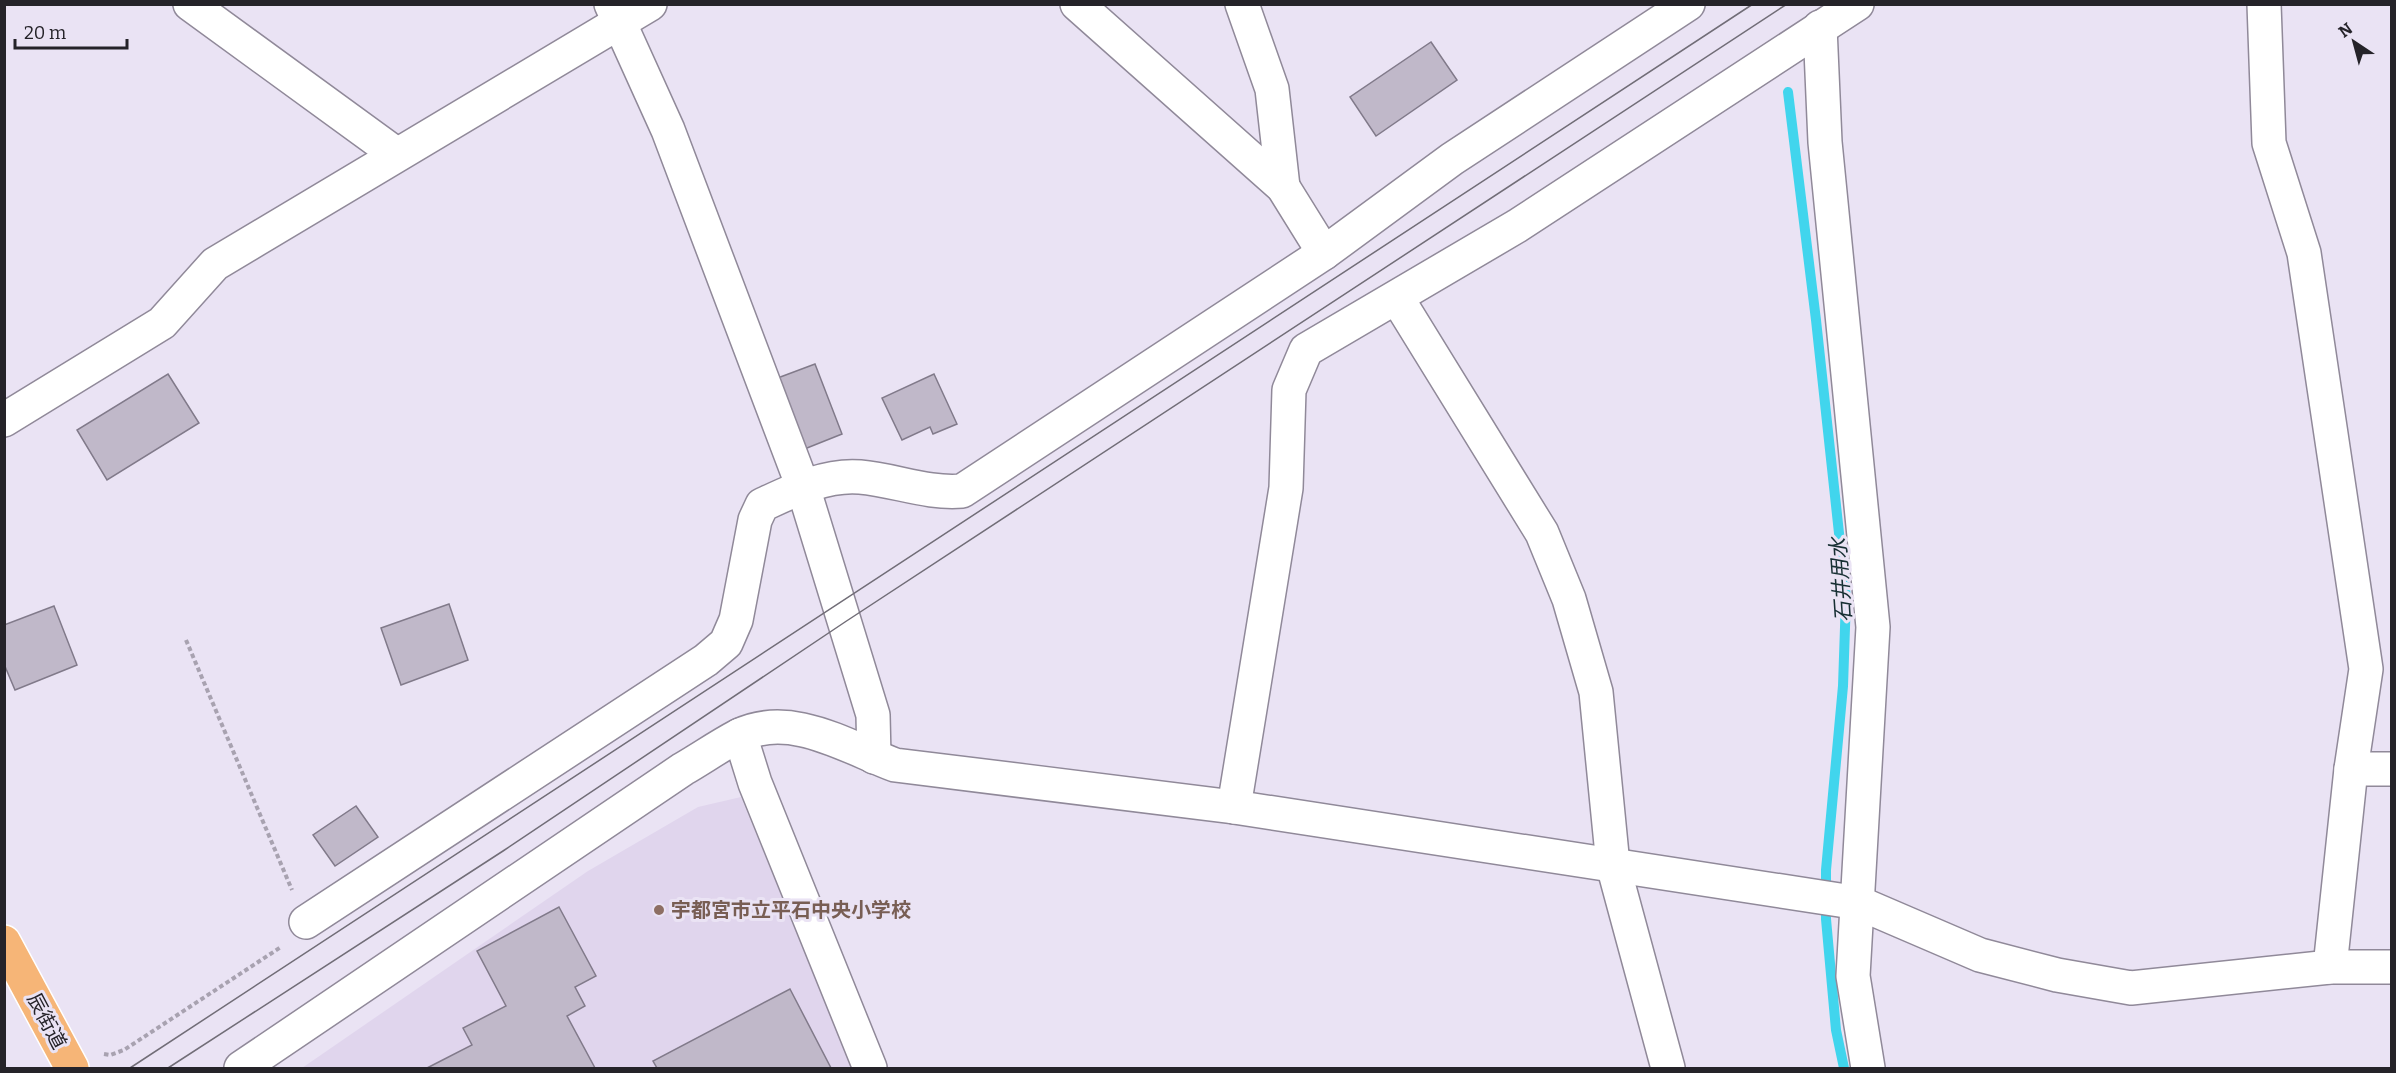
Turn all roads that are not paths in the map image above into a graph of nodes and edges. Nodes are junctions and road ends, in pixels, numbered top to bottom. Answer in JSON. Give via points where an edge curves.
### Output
{"nodes":[{"id":1,"x":190,"y":4,"type":"edge"},
{"id":2,"x":650,"y":4,"type":"edge"},
{"id":3,"x":1077,"y":4,"type":"edge"},
{"id":4,"x":1242,"y":4,"type":"edge"},
{"id":5,"x":1688,"y":4,"type":"edge"},
{"id":6,"x":1857,"y":4,"type":"edge"},
{"id":7,"x":2264,"y":4,"type":"edge"},
{"id":8,"x":614,"y":14,"type":"edge"},
{"id":9,"x":1820,"y":27,"type":"junction"},
{"id":10,"x":396,"y":154,"type":"junction"},
{"id":11,"x":1283,"y":187,"type":"junction"},
{"id":12,"x":1324,"y":253,"type":"junction"},
{"id":13,"x":1398,"y":298,"type":"junction"},
{"id":14,"x":4,"y":420,"type":"edge"},
{"id":15,"x":803,"y":487,"type":"junction"},
{"id":16,"x":740,"y":735,"type":"junction"},
{"id":17,"x":874,"y":757,"type":"junction"},
{"id":18,"x":2351,"y":769,"type":"junction"},
{"id":19,"x":2391,"y":769,"type":"edge"},
{"id":20,"x":1234,"y":807,"type":"junction"},
{"id":21,"x":1613,"y":865,"type":"junction"},
{"id":22,"x":1855,"y":903,"type":"junction"},
{"id":23,"x":306,"y":922,"type":"road end"},
{"id":24,"x":4,"y":942,"type":"edge"},
{"id":25,"x":2330,"y":967,"type":"junction"},
{"id":26,"x":2391,"y":967,"type":"edge"},
{"id":27,"x":72,"y":1068,"type":"edge"},
{"id":28,"x":241,"y":1068,"type":"edge"},
{"id":29,"x":870,"y":1068,"type":"edge"},
{"id":30,"x":1668,"y":1068,"type":"edge"},
{"id":31,"x":1868,"y":1068,"type":"edge"}],
"edges":[{"from":1,"to":10,"type":"street"},
{"from":2,"to":8,"type":"street"},
{"from":3,"to":11,"type":"street"},
{"from":4,"to":11,"type":"street","via":[[1272,88]]},
{"from":5,"to":12,"type":"street","via":[[1452,159]]},
{"from":6,"to":9,"type":"street"},
{"from":7,"to":18,"type":"street","via":[[2269,143],[2304,253],[2366,669]]},
{"from":8,"to":10,"type":"street"},
{"from":8,"to":15,"type":"street","via":[[669,130]]},
{"from":9,"to":13,"type":"street","via":[[1517,226]]},
{"from":9,"to":22,"type":"street","via":[[1825,142],[1873,627]]},
{"from":10,"to":14,"type":"street","via":[[214,264],[162,323]]},
{"from":11,"to":12,"type":"street"},
{"from":12,"to":15,"type":"street","via":[[962,491],[944,493],[843,476]]},
{"from":13,"to":20,"type":"street","via":[[1306,350],[1289,390],[1286,488]]},
{"from":13,"to":21,"type":"street","via":[[1542,532],[1569,599],[1596,692]]},
{"from":15,"to":17,"type":"street","via":[[873,715]]},
{"from":15,"to":23,"type":"street","via":[[762,505],[755,520],[736,620],[726,643],[706,660]]},
{"from":16,"to":17,"type":"street","via":[[768,728],[797,728],[837,739]]},
{"from":16,"to":28,"type":"street"},
{"from":16,"to":29,"type":"street","via":[[755,783]]},
{"from":17,"to":20,"type":"street","via":[[896,765]]},
{"from":18,"to":19,"type":"street"},
{"from":18,"to":25,"type":"street"},
{"from":20,"to":21,"type":"street"},
{"from":21,"to":22,"type":"street"},
{"from":21,"to":30,"type":"street"},
{"from":22,"to":25,"type":"street","via":[[1980,955],[2057,975],[2131,987]]},
{"from":22,"to":31,"type":"street","via":[[1853,976]]},
{"from":24,"to":27,"type":"main road","name":"辰街道"},
{"from":25,"to":26,"type":"street"}]}
